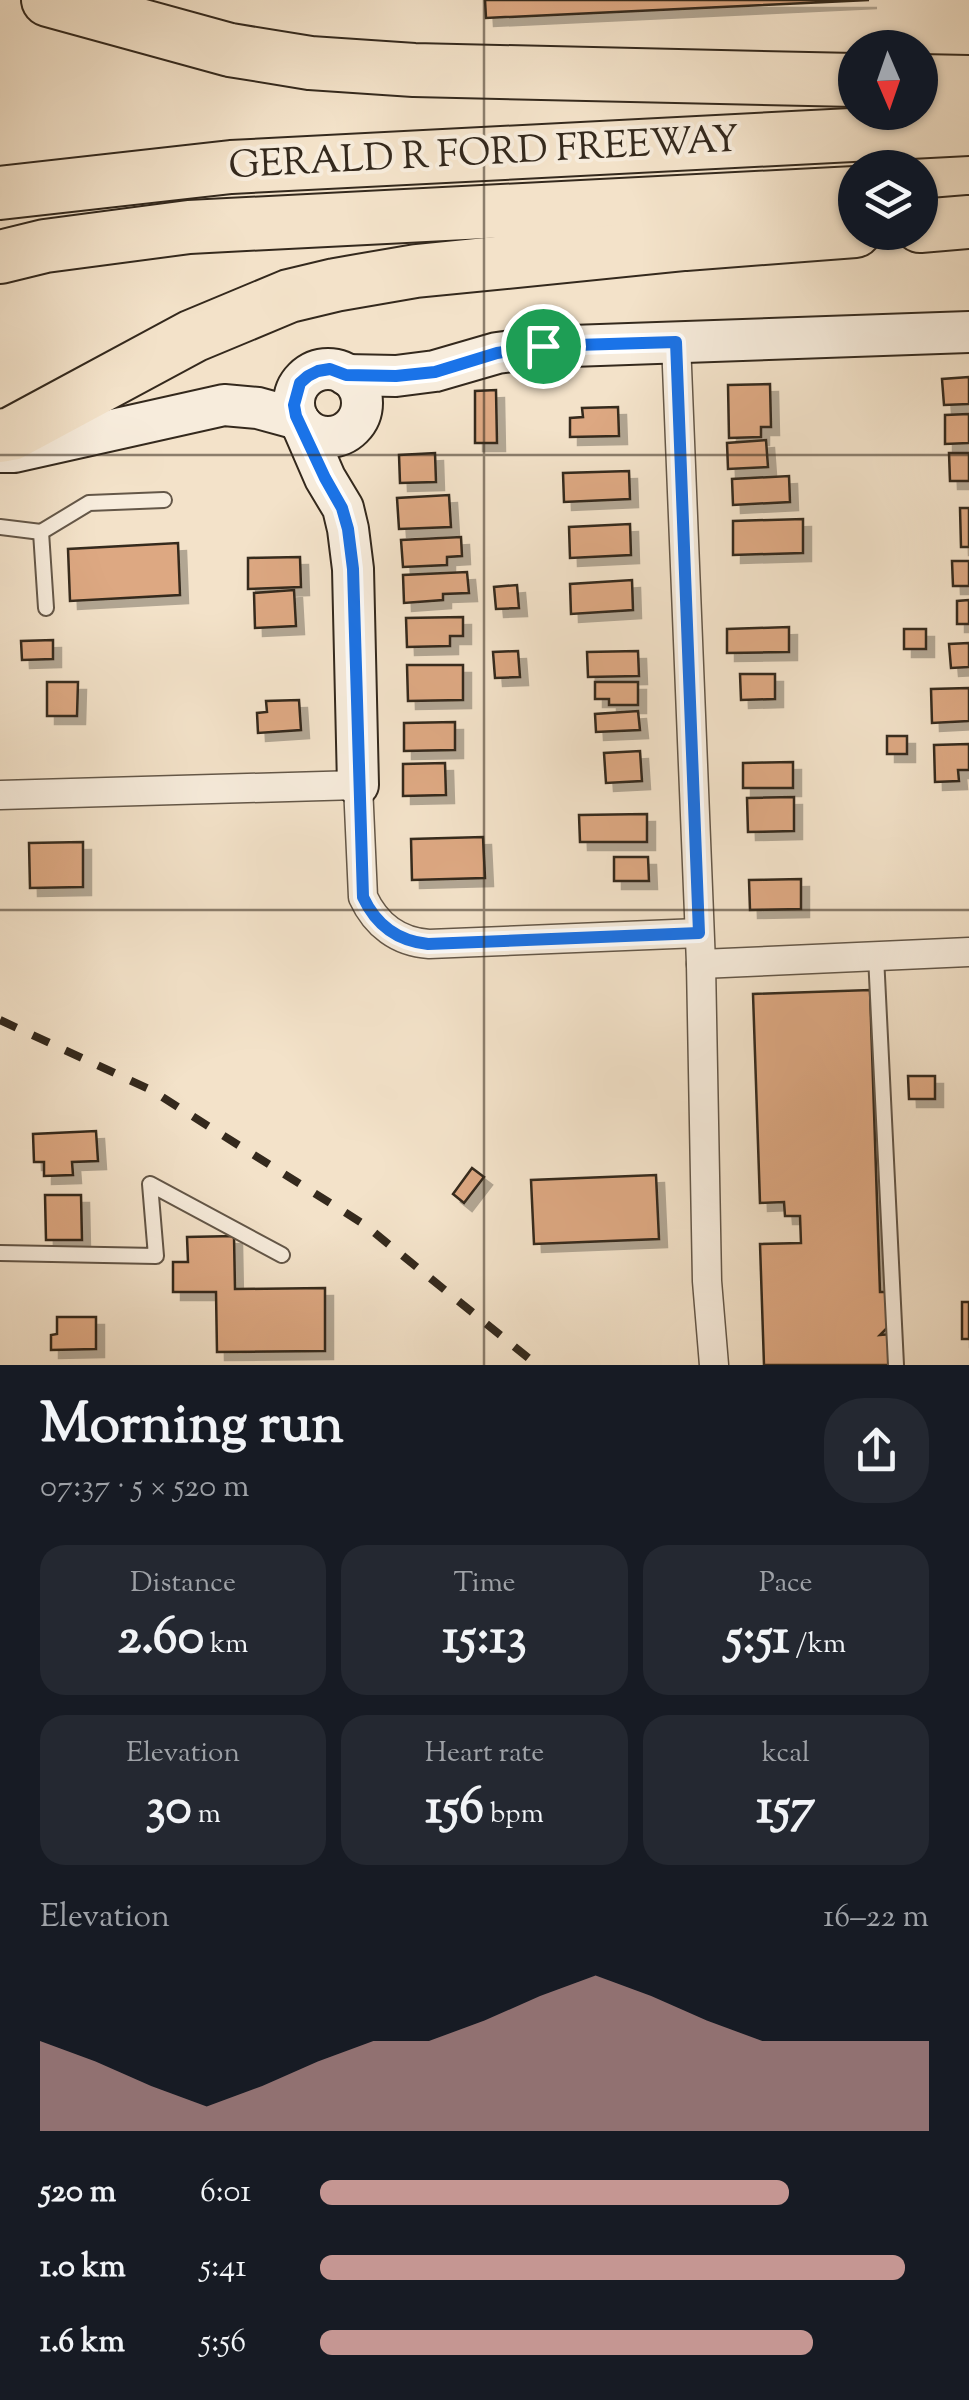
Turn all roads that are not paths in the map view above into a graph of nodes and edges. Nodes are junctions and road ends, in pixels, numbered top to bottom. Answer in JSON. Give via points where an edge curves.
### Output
{"nodes":[{"id":1,"x":48,"y":0,"type":"edge"},
{"id":2,"x":838,"y":80,"type":"edge"},
{"id":3,"x":938,"y":82,"type":"edge"},
{"id":4,"x":969,"y":82,"type":"edge"},
{"id":5,"x":969,"y":130,"type":"edge"},
{"id":6,"x":969,"y":188,"type":"edge"},
{"id":7,"x":938,"y":189,"type":"edge"},
{"id":8,"x":0,"y":193,"type":"edge"},
{"id":9,"x":838,"y":195,"type":"edge"},
{"id":10,"x":969,"y":222,"type":"edge"},
{"id":11,"x":938,"y":225,"type":"edge"},
{"id":12,"x":838,"y":232,"type":"edge"},
{"id":13,"x":0,"y":256,"type":"edge"},
{"id":14,"x":969,"y":332,"type":"edge"},
{"id":15,"x":676,"y":342,"type":"junction"},
{"id":16,"x":435,"y":372,"type":"junction"},
{"id":17,"x":346,"y":375,"type":"junction"},
{"id":18,"x":300,"y":422,"type":"junction"},
{"id":19,"x":355,"y":423,"type":"junction"},
{"id":20,"x":0,"y":436,"type":"edge"},
{"id":21,"x":0,"y":452,"type":"edge"},
{"id":22,"x":164,"y":500,"type":"dead end"},
{"id":23,"x":342,"y":508,"type":"junction"},
{"id":24,"x":0,"y":527,"type":"edge"},
{"id":25,"x":41,"y":532,"type":"junction"},
{"id":26,"x":46,"y":608,"type":"dead end"},
{"id":27,"x":358,"y":784,"type":"junction"},
{"id":28,"x":0,"y":795,"type":"edge"},
{"id":29,"x":699,"y":933,"type":"junction"},
{"id":30,"x":969,"y":952,"type":"edge"},
{"id":31,"x":876,"y":956,"type":"junction"},
{"id":32,"x":701,"y":964,"type":"junction"},
{"id":33,"x":0,"y":1253,"type":"edge"},
{"id":34,"x":282,"y":1255,"type":"dead end"},
{"id":35,"x":714,"y":1365,"type":"edge"},
{"id":36,"x":896,"y":1365,"type":"edge"}],
"edges":[{"from":1,"to":2,"type":"highway","via":[[230,50],[337,65]]},
{"from":3,"to":4,"type":"highway"},
{"from":5,"to":8,"type":"highway","name":"GERALD R FORD FREEWAY","via":[[231,167]]},
{"from":6,"to":7,"type":"highway"},
{"from":9,"to":13,"type":"highway","name":"GERALD R FORD FREEWAY","via":[[189,226]]},
{"from":10,"to":11,"type":"highway"},
{"from":12,"to":20,"type":"highway","via":[[416,271],[289,296],[193,336]]},
{"from":14,"to":15,"type":"street"},
{"from":15,"to":16,"type":"street","via":[[543,346]]},
{"from":15,"to":29,"type":"street"},
{"from":16,"to":17,"type":"street"},
{"from":16,"to":19,"type":"street"},
{"from":17,"to":18,"type":"street","via":[[330,369],[300,383],[294,405]]},
{"from":17,"to":19,"type":"street","via":[[361,397]]},
{"from":18,"to":19,"type":"street","via":[[332,437]]},
{"from":18,"to":21,"type":"street","via":[[258,408],[224,406]]},
{"from":18,"to":23,"type":"street"},
{"from":19,"to":23,"type":"street"},
{"from":22,"to":25,"type":"lane","via":[[89,503]]},
{"from":23,"to":27,"type":"street","via":[[353,569]]},
{"from":24,"to":25,"type":"lane"},
{"from":25,"to":26,"type":"lane"},
{"from":27,"to":28,"type":"street"},
{"from":27,"to":29,"type":"street","via":[[363,897],[391,933],[415,943]]},
{"from":29,"to":32,"type":"street"},
{"from":30,"to":31,"type":"street"},
{"from":31,"to":32,"type":"street"},
{"from":31,"to":36,"type":"lane"},
{"from":32,"to":35,"type":"street"},
{"from":33,"to":34,"type":"lane","via":[[156,1256],[150,1184]]}]}
